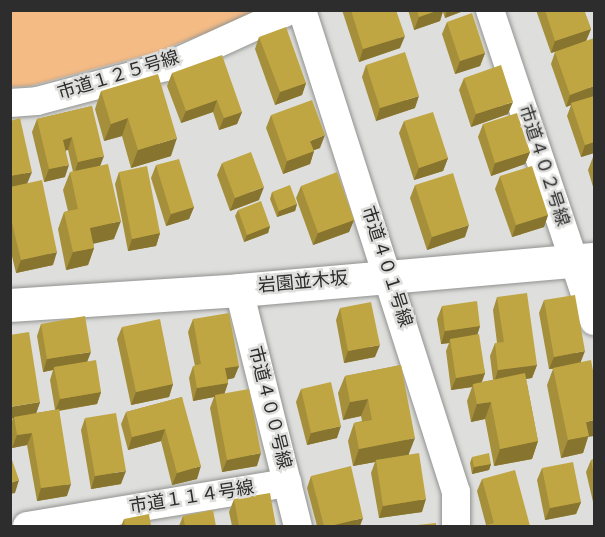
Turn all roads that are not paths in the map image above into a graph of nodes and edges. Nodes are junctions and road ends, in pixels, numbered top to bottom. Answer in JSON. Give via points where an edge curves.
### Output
{"nodes":[{"id":1,"x":291,"y":10,"type":"edge"},
{"id":2,"x":303,"y":10,"type":"edge"},
{"id":3,"x":490,"y":10,"type":"edge"},
{"id":4,"x":10,"y":104,"type":"edge"},
{"id":5,"x":584,"y":260,"type":"edge"},
{"id":6,"x":388,"y":277,"type":"junction"},
{"id":7,"x":239,"y":290,"type":"junction"},
{"id":8,"x":10,"y":305,"type":"edge"},
{"id":9,"x":594,"y":321,"type":"edge"},
{"id":10,"x":287,"y":483,"type":"junction"},
{"id":11,"x":27,"y":526,"type":"edge"},
{"id":12,"x":298,"y":526,"type":"edge"},
{"id":13,"x":456,"y":526,"type":"edge"}],
"edges":[{"from":1,"to":4,"type":"street","name":"市道１２５号線","via":[[166,67],[37,101]]},
{"from":2,"to":6,"type":"street","name":"市道４０１号線"},
{"from":3,"to":5,"type":"street","name":"市道４０２号線"},
{"from":5,"to":6,"type":"street","name":"岩園並木坂"},
{"from":5,"to":9,"type":"street","name":"市道４０２号線"},
{"from":6,"to":7,"type":"street","name":"岩園並木坂"},
{"from":6,"to":13,"type":"street","name":"市道４０１号線","via":[[456,492]]},
{"from":7,"to":8,"type":"street","name":"岩園並木坂"},
{"from":7,"to":10,"type":"street","name":"市道４００号線"},
{"from":10,"to":11,"type":"street","name":"市道１１４号線"},
{"from":10,"to":12,"type":"street","name":"市道４００号線"}]}
